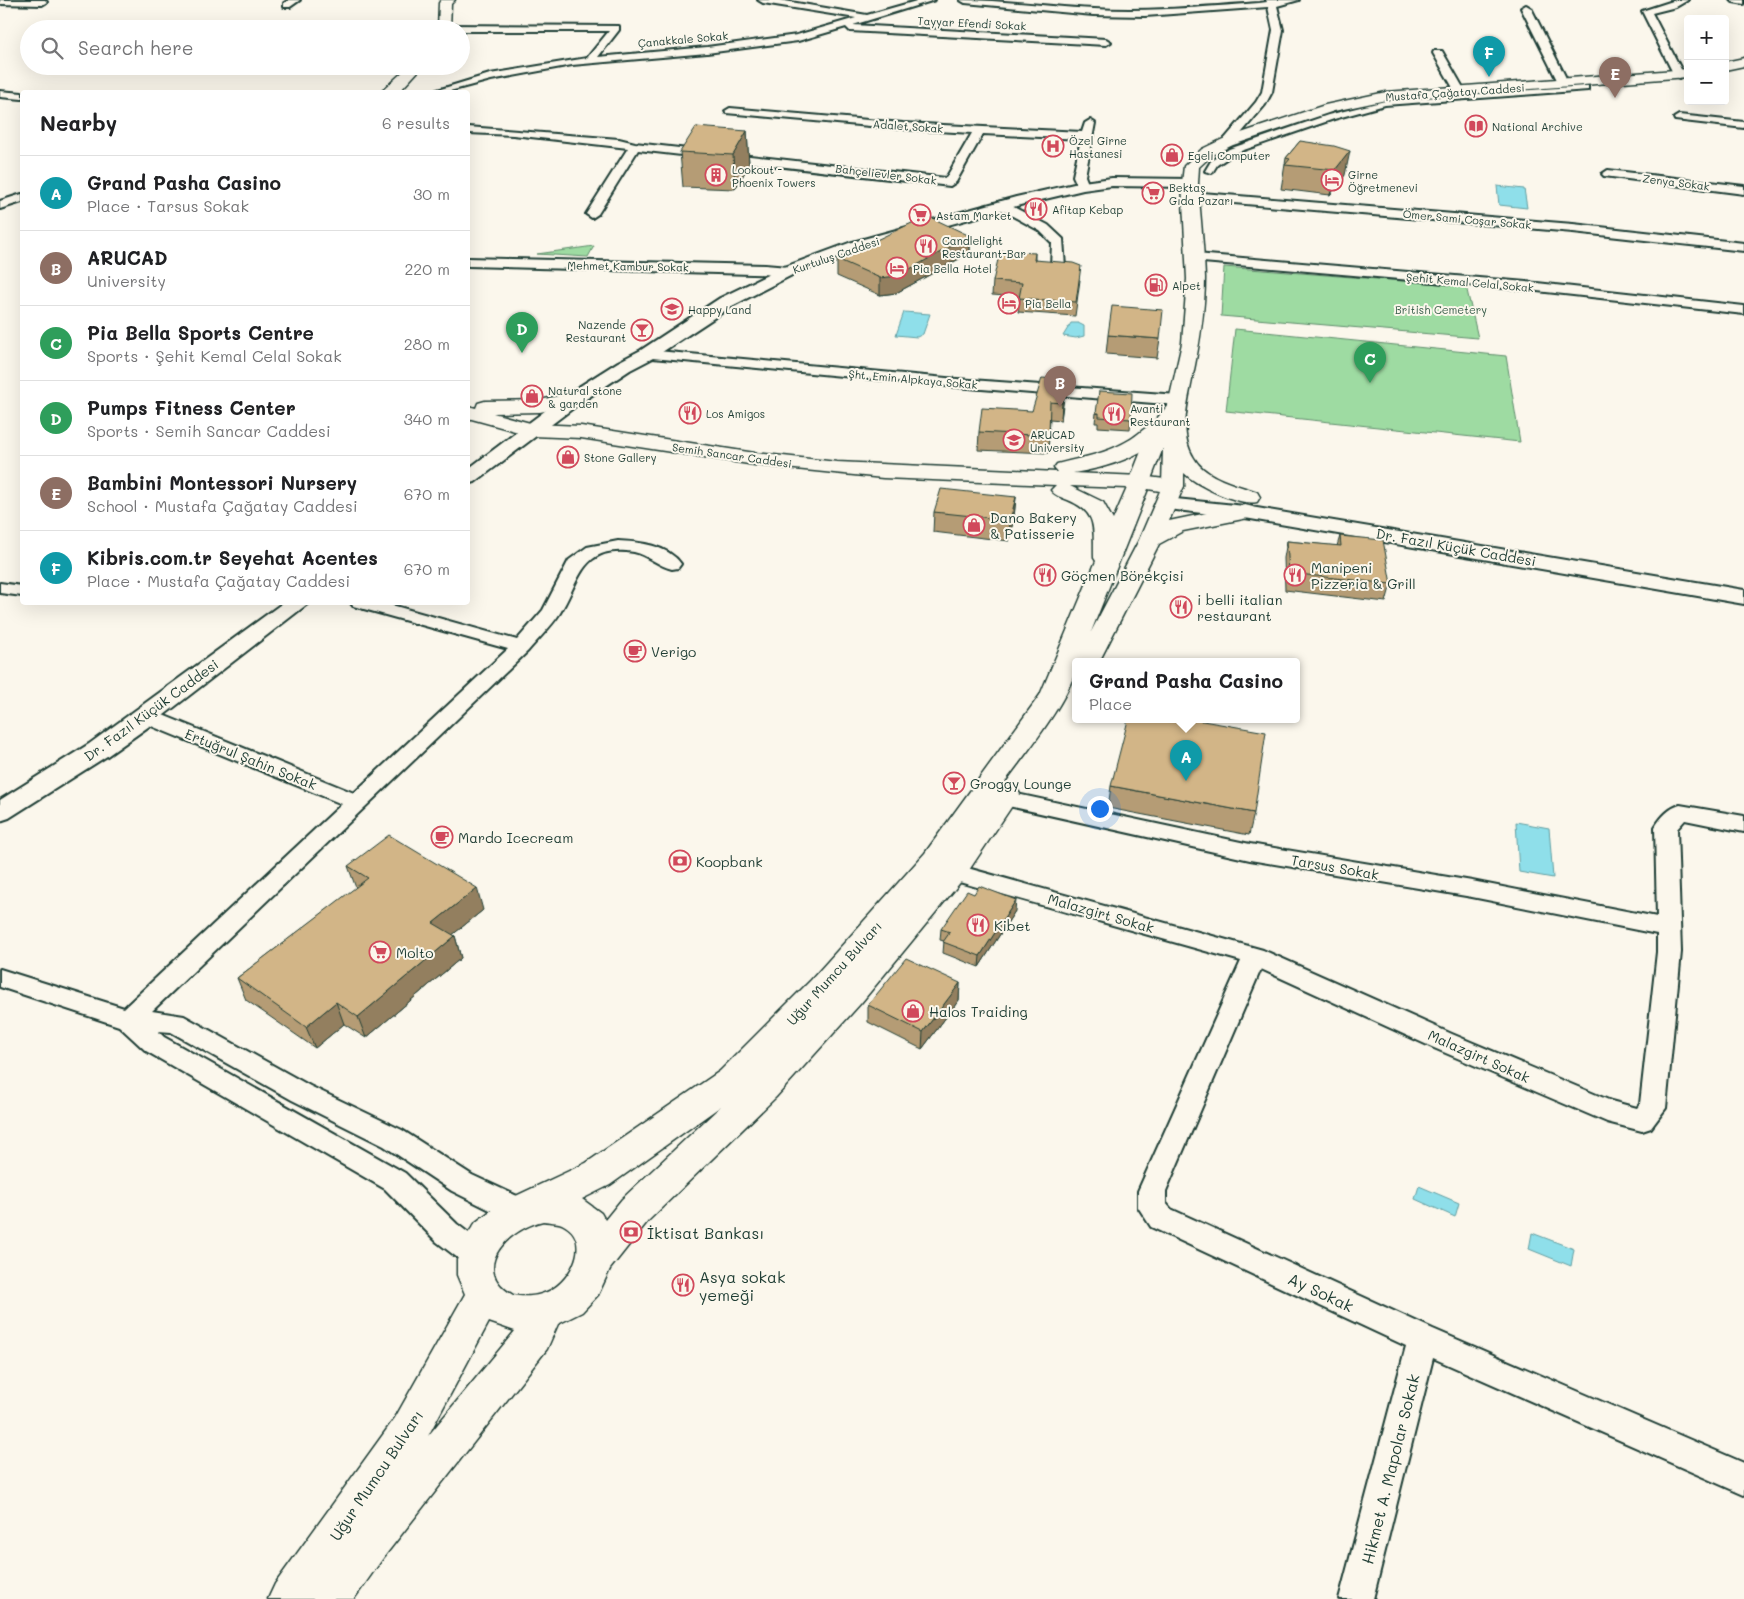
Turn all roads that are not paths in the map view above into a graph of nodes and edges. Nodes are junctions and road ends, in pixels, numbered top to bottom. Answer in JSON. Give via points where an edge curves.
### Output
{"nodes":[{"id":1,"x":449,"y":0,"type":"edge"},
{"id":2,"x":764,"y":0,"type":"edge"},
{"id":3,"x":905,"y":0,"type":"edge"},
{"id":4,"x":930,"y":0,"type":"edge"},
{"id":5,"x":965,"y":0,"type":"edge"},
{"id":6,"x":1177,"y":0,"type":"edge"},
{"id":7,"x":1294,"y":0,"type":"edge"},
{"id":8,"x":1683,"y":0,"type":"edge"},
{"id":9,"x":1736,"y":0,"type":"edge"},
{"id":10,"x":1744,"y":1,"type":"edge"},
{"id":11,"x":1,"y":2,"type":"edge"},
{"id":12,"x":42,"y":2,"type":"dead end"},
{"id":13,"x":1272,"y":2,"type":"edge"},
{"id":14,"x":918,"y":3,"type":"junction"},
{"id":15,"x":1526,"y":8,"type":"dead end"},
{"id":16,"x":1176,"y":12,"type":"junction"},
{"id":17,"x":869,"y":18,"type":"junction"},
{"id":18,"x":444,"y":20,"type":"edge"},
{"id":19,"x":838,"y":27,"type":"junction"},
{"id":20,"x":470,"y":28,"type":"edge"},
{"id":21,"x":1106,"y":42,"type":"dead end"},
{"id":22,"x":1438,"y":53,"type":"dead end"},
{"id":23,"x":591,"y":60,"type":"junction"},
{"id":24,"x":1744,"y":62,"type":"edge"},
{"id":25,"x":1729,"y":65,"type":"edge"},
{"id":26,"x":1683,"y":74,"type":"edge"},
{"id":27,"x":408,"y":75,"type":"edge"},
{"id":28,"x":1564,"y":84,"type":"junction"},
{"id":29,"x":1586,"y":88,"type":"dead end"},
{"id":30,"x":391,"y":90,"type":"edge"},
{"id":31,"x":444,"y":90,"type":"edge"},
{"id":32,"x":1460,"y":91,"type":"junction"},
{"id":33,"x":0,"y":94,"type":"edge"},
{"id":34,"x":20,"y":96,"type":"edge"},
{"id":35,"x":730,"y":110,"type":"dead end"},
{"id":36,"x":1679,"y":118,"type":"dead end"},
{"id":37,"x":1090,"y":122,"type":"dead end"},
{"id":38,"x":1744,"y":125,"type":"edge"},
{"id":39,"x":470,"y":130,"type":"edge"},
{"id":40,"x":979,"y":130,"type":"junction"},
{"id":41,"x":1087,"y":136,"type":"junction"},
{"id":42,"x":1228,"y":142,"type":"junction"},
{"id":43,"x":635,"y":146,"type":"junction"},
{"id":44,"x":1209,"y":171,"type":"dead end"},
{"id":45,"x":1608,"y":174,"type":"dead end"},
{"id":46,"x":1083,"y":186,"type":"junction"},
{"id":47,"x":1190,"y":189,"type":"junction"},
{"id":48,"x":1744,"y":190,"type":"edge"},
{"id":49,"x":20,"y":192,"type":"edge"},
{"id":50,"x":0,"y":195,"type":"edge"},
{"id":51,"x":20,"y":199,"type":"edge"},
{"id":52,"x":1002,"y":205,"type":"junction"},
{"id":53,"x":20,"y":206,"type":"edge"},
{"id":54,"x":0,"y":207,"type":"edge"},
{"id":55,"x":592,"y":214,"type":"dead end"},
{"id":56,"x":1744,"y":247,"type":"edge"},
{"id":57,"x":1196,"y":258,"type":"junction"},
{"id":58,"x":470,"y":262,"type":"edge"},
{"id":59,"x":1058,"y":267,"type":"edge"},
{"id":60,"x":788,"y":271,"type":"junction"},
{"id":61,"x":1744,"y":310,"type":"edge"},
{"id":62,"x":647,"y":354,"type":"junction"},
{"id":63,"x":573,"y":399,"type":"junction"},
{"id":64,"x":1178,"y":400,"type":"junction"},
{"id":65,"x":470,"y":408,"type":"edge"},
{"id":66,"x":470,"y":408,"type":"edge"},
{"id":67,"x":540,"y":424,"type":"junction"},
{"id":68,"x":1168,"y":430,"type":"junction"},
{"id":69,"x":883,"y":472,"type":"junction"},
{"id":70,"x":470,"y":476,"type":"edge"},
{"id":71,"x":991,"y":476,"type":"junction"},
{"id":72,"x":1062,"y":490,"type":"junction"},
{"id":73,"x":1136,"y":490,"type":"junction"},
{"id":74,"x":1170,"y":495,"type":"junction"},
{"id":75,"x":1247,"y":505,"type":"junction"},
{"id":76,"x":1150,"y":540,"type":"junction"},
{"id":77,"x":672,"y":564,"type":"dead end"},
{"id":78,"x":1106,"y":565,"type":"junction"},
{"id":79,"x":1744,"y":585,"type":"edge"},
{"id":80,"x":0,"y":588,"type":"edge"},
{"id":81,"x":20,"y":591,"type":"edge"},
{"id":82,"x":1744,"y":597,"type":"edge"},
{"id":83,"x":295,"y":605,"type":"edge"},
{"id":84,"x":370,"y":605,"type":"edge"},
{"id":85,"x":521,"y":647,"type":"junction"},
{"id":86,"x":1080,"y":658,"type":"edge"},
{"id":87,"x":1084,"y":658,"type":"edge"},
{"id":88,"x":1072,"y":676,"type":"edge"},
{"id":89,"x":1072,"y":688,"type":"edge"},
{"id":90,"x":146,"y":716,"type":"junction"},
{"id":91,"x":1003,"y":798,"type":"junction"},
{"id":92,"x":356,"y":802,"type":"junction"},
{"id":93,"x":0,"y":812,"type":"edge"},
{"id":94,"x":1744,"y":824,"type":"edge"},
{"id":95,"x":953,"y":872,"type":"junction"},
{"id":96,"x":1668,"y":928,"type":"junction"},
{"id":97,"x":1255,"y":956,"type":"junction"},
{"id":98,"x":0,"y":978,"type":"edge"},
{"id":99,"x":128,"y":1019,"type":"junction"},
{"id":100,"x":338,"y":1112,"type":"junction"},
{"id":101,"x":313,"y":1134,"type":"junction"},
{"id":102,"x":525,"y":1208,"type":"junction"},
{"id":103,"x":477,"y":1256,"type":"junction"},
{"id":104,"x":597,"y":1257,"type":"junction"},
{"id":105,"x":484,"y":1295,"type":"junction"},
{"id":106,"x":545,"y":1312,"type":"junction"},
{"id":107,"x":1423,"y":1339,"type":"junction"},
{"id":108,"x":1744,"y":1479,"type":"edge"},
{"id":109,"x":290,"y":1599,"type":"edge"},
{"id":110,"x":328,"y":1599,"type":"edge"},
{"id":111,"x":1356,"y":1599,"type":"edge"}],
"edges":[{"from":1,"to":18,"type":"main road","via":[[445,3]]},
{"from":2,"to":17,"type":"street"},
{"from":3,"to":14,"type":"street"},
{"from":4,"to":14,"type":"street","name":"Çanakkale Sokak"},
{"from":5,"to":16,"type":"street","via":[[1093,12]]},
{"from":6,"to":16,"type":"street"},
{"from":7,"to":13,"type":"street"},
{"from":8,"to":26,"type":"street","via":[[1648,11]]},
{"from":9,"to":10,"type":"street"},
{"from":11,"to":12,"type":"street"},
{"from":13,"to":16,"type":"street","via":[[1258,6]]},
{"from":13,"to":42,"type":"street","via":[[1278,30],[1267,92]]},
{"from":14,"to":17,"type":"street","name":"Çanakkale Sokak"},
{"from":15,"to":28,"type":"street"},
{"from":17,"to":19,"type":"street","name":"Çanakkale Sokak"},
{"from":19,"to":21,"type":"street","name":"Tayyar Efendi Sokak"},
{"from":19,"to":23,"type":"street","name":"Çanakkale Sokak","via":[[768,43]]},
{"from":20,"to":23,"type":"street","via":[[616,28]]},
{"from":22,"to":32,"type":"street"},
{"from":23,"to":31,"type":"street","name":"Çanakkale Sokak","via":[[524,70]]},
{"from":24,"to":25,"type":"main road"},
{"from":26,"to":28,"type":"main road","name":"Mustafa Çağatay Caddesi"},
{"from":27,"to":30,"type":"main road"},
{"from":28,"to":32,"type":"main road","name":"Mustafa Çağatay Caddesi"},
{"from":29,"to":44,"type":"street","via":[[1386,103],[1331,117],[1232,151],[1214,163]]},
{"from":32,"to":42,"type":"main road","name":"Mustafa Çağatay Caddesi","via":[[1386,96],[1330,108]]},
{"from":33,"to":34,"type":"street"},
{"from":35,"to":40,"type":"street","name":"Adalet Sokak"},
{"from":36,"to":38,"type":"street"},
{"from":37,"to":41,"type":"street"},
{"from":39,"to":43,"type":"street","via":[[553,135]]},
{"from":40,"to":41,"type":"street","name":"Adalet Sokak"},
{"from":40,"to":43,"type":"street","name":"Bahçelievler Sokak","via":[[950,182]]},
{"from":41,"to":46,"type":"street","via":[[1079,176]]},
{"from":42,"to":47,"type":"main road","name":"Mustafa Çağatay Caddesi","via":[[1207,152],[1192,166]]},
{"from":43,"to":55,"type":"street"},
{"from":45,"to":48,"type":"street","name":"Zenya Sokak"},
{"from":46,"to":47,"type":"street","name":"Kurtuluş Caddesi","via":[[1112,182]]},
{"from":46,"to":52,"type":"street","name":"Kurtuluş Caddesi"},
{"from":47,"to":56,"type":"street","name":"Ömer Sami Coşar Sokak"},
{"from":47,"to":57,"type":"main road"},
{"from":49,"to":50,"type":"street"},
{"from":51,"to":54,"type":"street"},
{"from":52,"to":59,"type":"street","via":[[1044,228],[1058,242]]},
{"from":52,"to":60,"type":"street","name":"Kurtuluş Caddesi","via":[[855,246]]},
{"from":53,"to":54,"type":"street"},
{"from":57,"to":61,"type":"street","name":"Şehit Kemal Celal Sokak","via":[[1537,287]]},
{"from":57,"to":64,"type":"main road","via":[[1191,343]]},
{"from":58,"to":60,"type":"street","name":"Mehmet Kambur Sokak"},
{"from":60,"to":62,"type":"street","name":"Kurtuluş Caddesi","via":[[726,302]]},
{"from":62,"to":63,"type":"street","name":"Kurtuluş Caddesi"},
{"from":62,"to":64,"type":"street","name":"Şht. Emin Alpkaya Sokak"},
{"from":63,"to":65,"type":"main road","via":[[540,406]]},
{"from":63,"to":67,"type":"street","name":"Kurtuluş Caddesi"},
{"from":64,"to":68,"type":"main road"},
{"from":66,"to":67,"type":"main road","name":"Semih Sancar Caddesi"},
{"from":67,"to":69,"type":"main road","name":"Semih Sancar Caddesi","via":[[755,459]]},
{"from":67,"to":70,"type":"street"},
{"from":68,"to":71,"type":"main road","via":[[1110,459],[1073,467]]},
{"from":68,"to":73,"type":"main road"},
{"from":68,"to":74,"type":"main road"},
{"from":68,"to":75,"type":"main road","via":[[1183,459],[1198,474]]},
{"from":69,"to":71,"type":"main road"},
{"from":69,"to":72,"type":"main road","via":[[987,485]]},
{"from":71,"to":73,"type":"main road"},
{"from":72,"to":73,"type":"main road"},
{"from":72,"to":78,"type":"main road","via":[[1090,500],[1098,509],[1103,525]]},
{"from":73,"to":74,"type":"main road"},
{"from":73,"to":78,"type":"main road"},
{"from":74,"to":75,"type":"street","name":"Dr. Fazıl Küçük Caddesi"},
{"from":74,"to":76,"type":"main road"},
{"from":75,"to":76,"type":"main road","via":[[1176,526]]},
{"from":75,"to":79,"type":"street","name":"Dr. Fazıl Küçük Caddesi","via":[[1455,532]]},
{"from":75,"to":82,"type":"street","name":"Dr. Fazıl Küçük Caddesi"},
{"from":76,"to":87,"type":"main road"},
{"from":77,"to":85,"type":"street","via":[[659,554],[637,547],[618,546],[593,551],[575,564],[551,612]]},
{"from":78,"to":86,"type":"main road"},
{"from":80,"to":81,"type":"street"},
{"from":83,"to":90,"type":"street","name":"Dr. Fazıl Küçük Caddesi"},
{"from":84,"to":85,"type":"street"},
{"from":85,"to":92,"type":"street"},
{"from":88,"to":102,"type":"main road","name":"Uğur Mumcu Bulvarı","via":[[1052,696],[936,860],[822,989],[732,1081],[598,1174]]},
{"from":89,"to":91,"type":"main road","name":"Uğur Mumcu Bulvarı","via":[[1068,703]]},
{"from":90,"to":92,"type":"street","name":"Ertuğrul Şahin Sokak"},
{"from":90,"to":93,"type":"street","name":"Dr. Fazıl Küçük Caddesi"},
{"from":91,"to":95,"type":"main road","name":"Uğur Mumcu Bulvarı"},
{"from":91,"to":96,"type":"street","name":"Tarsus Sokak","via":[[1250,852]]},
{"from":92,"to":99,"type":"street"},
{"from":94,"to":96,"type":"street","name":"Malazgirt Sokak","via":[[1680,812],[1666,827]]},
{"from":95,"to":97,"type":"street","name":"Malazgirt Sokak"},
{"from":95,"to":104,"type":"main road","name":"Uğur Mumcu Bulvarı","via":[[850,994],[776,1074],[635,1210]]},
{"from":96,"to":97,"type":"street","name":"Malazgirt Sokak","via":[[1669,952],[1653,1108],[1642,1120],[1588,1103]]},
{"from":97,"to":107,"type":"street","name":"Ay Sokak","via":[[1152,1191],[1152,1207],[1161,1218]]},
{"from":98,"to":99,"type":"street"},
{"from":99,"to":100,"type":"street","via":[[175,1024]]},
{"from":99,"to":101,"type":"street","via":[[155,1044]]},
{"from":100,"to":101,"type":"street"},
{"from":100,"to":102,"type":"street","via":[[393,1138],[462,1183]]},
{"from":101,"to":103,"type":"street","via":[[395,1181],[447,1233]]},
{"from":102,"to":103,"type":"main road","via":[[492,1229]]},
{"from":102,"to":104,"type":"main road","via":[[555,1205],[575,1212],[588,1223],[596,1239]]},
{"from":103,"to":105,"type":"main road","via":[[475,1270]]},
{"from":104,"to":106,"type":"main road","via":[[593,1271],[574,1296]]},
{"from":105,"to":106,"type":"main road","via":[[498,1307],[520,1314]]},
{"from":105,"to":109,"type":"main road","name":"Uğur Mumcu Bulvarı","via":[[409,1432]]},
{"from":106,"to":110,"type":"main road","via":[[534,1336],[410,1488]]},
{"from":107,"to":108,"type":"street","name":"Ay Sokak"},
{"from":107,"to":111,"type":"street","name":"Hikmet A. Mapolar Sokak"}]}
